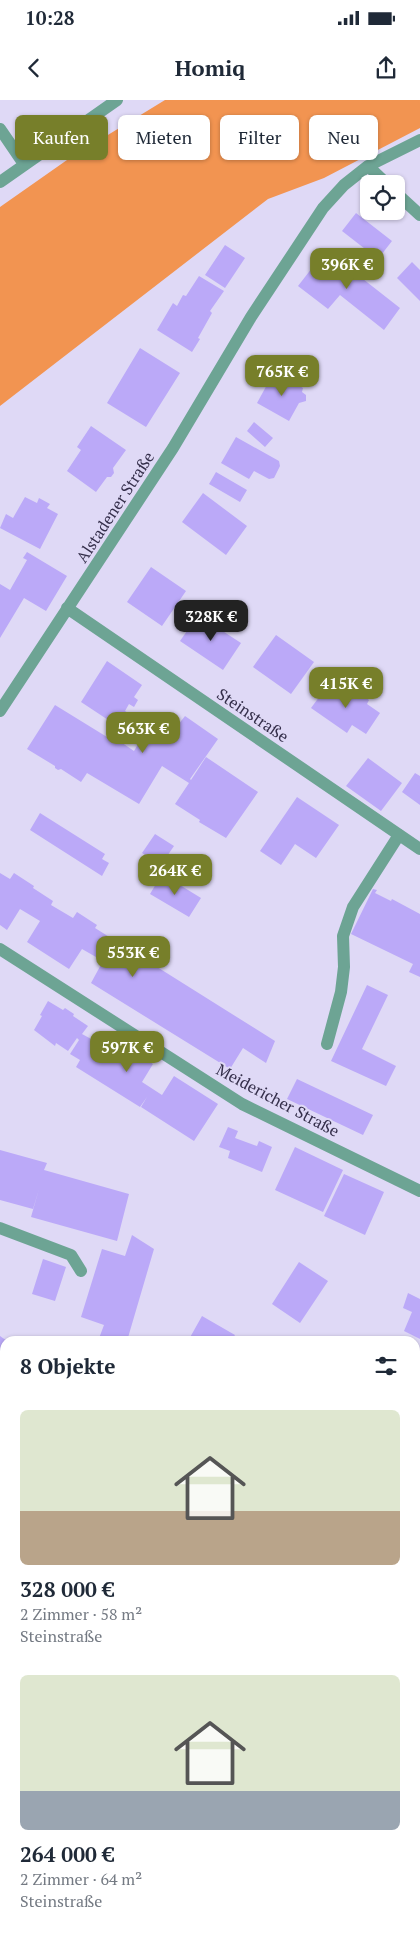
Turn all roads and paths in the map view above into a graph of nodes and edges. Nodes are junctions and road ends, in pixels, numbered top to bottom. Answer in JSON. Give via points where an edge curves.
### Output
{"nodes":[{"id":1,"x":117,"y":100,"type":"edge"},
{"id":2,"x":0,"y":129,"type":"edge"},
{"id":3,"x":420,"y":140,"type":"edge"},
{"id":4,"x":24,"y":164,"type":"junction"},
{"id":5,"x":368,"y":166,"type":"junction"},
{"id":6,"x":378,"y":175,"type":"edge"},
{"id":7,"x":0,"y":182,"type":"edge"},
{"id":8,"x":405,"y":201,"type":"edge"},
{"id":9,"x":420,"y":215,"type":"edge"},
{"id":10,"x":67,"y":608,"type":"junction"},
{"id":11,"x":0,"y":711,"type":"edge"},
{"id":12,"x":399,"y":835,"type":"junction"},
{"id":13,"x":420,"y":849,"type":"edge"},
{"id":14,"x":0,"y":949,"type":"edge"},
{"id":15,"x":327,"y":1044,"type":"dead end"},
{"id":16,"x":420,"y":1191,"type":"edge"},
{"id":17,"x":0,"y":1228,"type":"edge"},
{"id":18,"x":81,"y":1271,"type":"dead end"}],
"edges":[{"from":1,"to":4,"type":"street"},
{"from":2,"to":4,"type":"street"},
{"from":3,"to":5,"type":"street","name":"Alstadener Straße"},
{"from":4,"to":7,"type":"street"},
{"from":5,"to":6,"type":"street"},
{"from":5,"to":10,"type":"street","name":"Alstadener Straße","via":[[344,184],[323,208],[251,317],[173,448]]},
{"from":8,"to":9,"type":"street"},
{"from":10,"to":11,"type":"street","name":"Alstadener Straße"},
{"from":10,"to":12,"type":"street","name":"Steinstraße"},
{"from":12,"to":13,"type":"street","name":"Steinstraße"},
{"from":12,"to":15,"type":"street","via":[[353,907],[343,936],[341,992]]},
{"from":14,"to":16,"type":"street","name":"Meidericher Straße","via":[[242,1104]]},
{"from":17,"to":18,"type":"street","via":[[71,1254]]}]}
